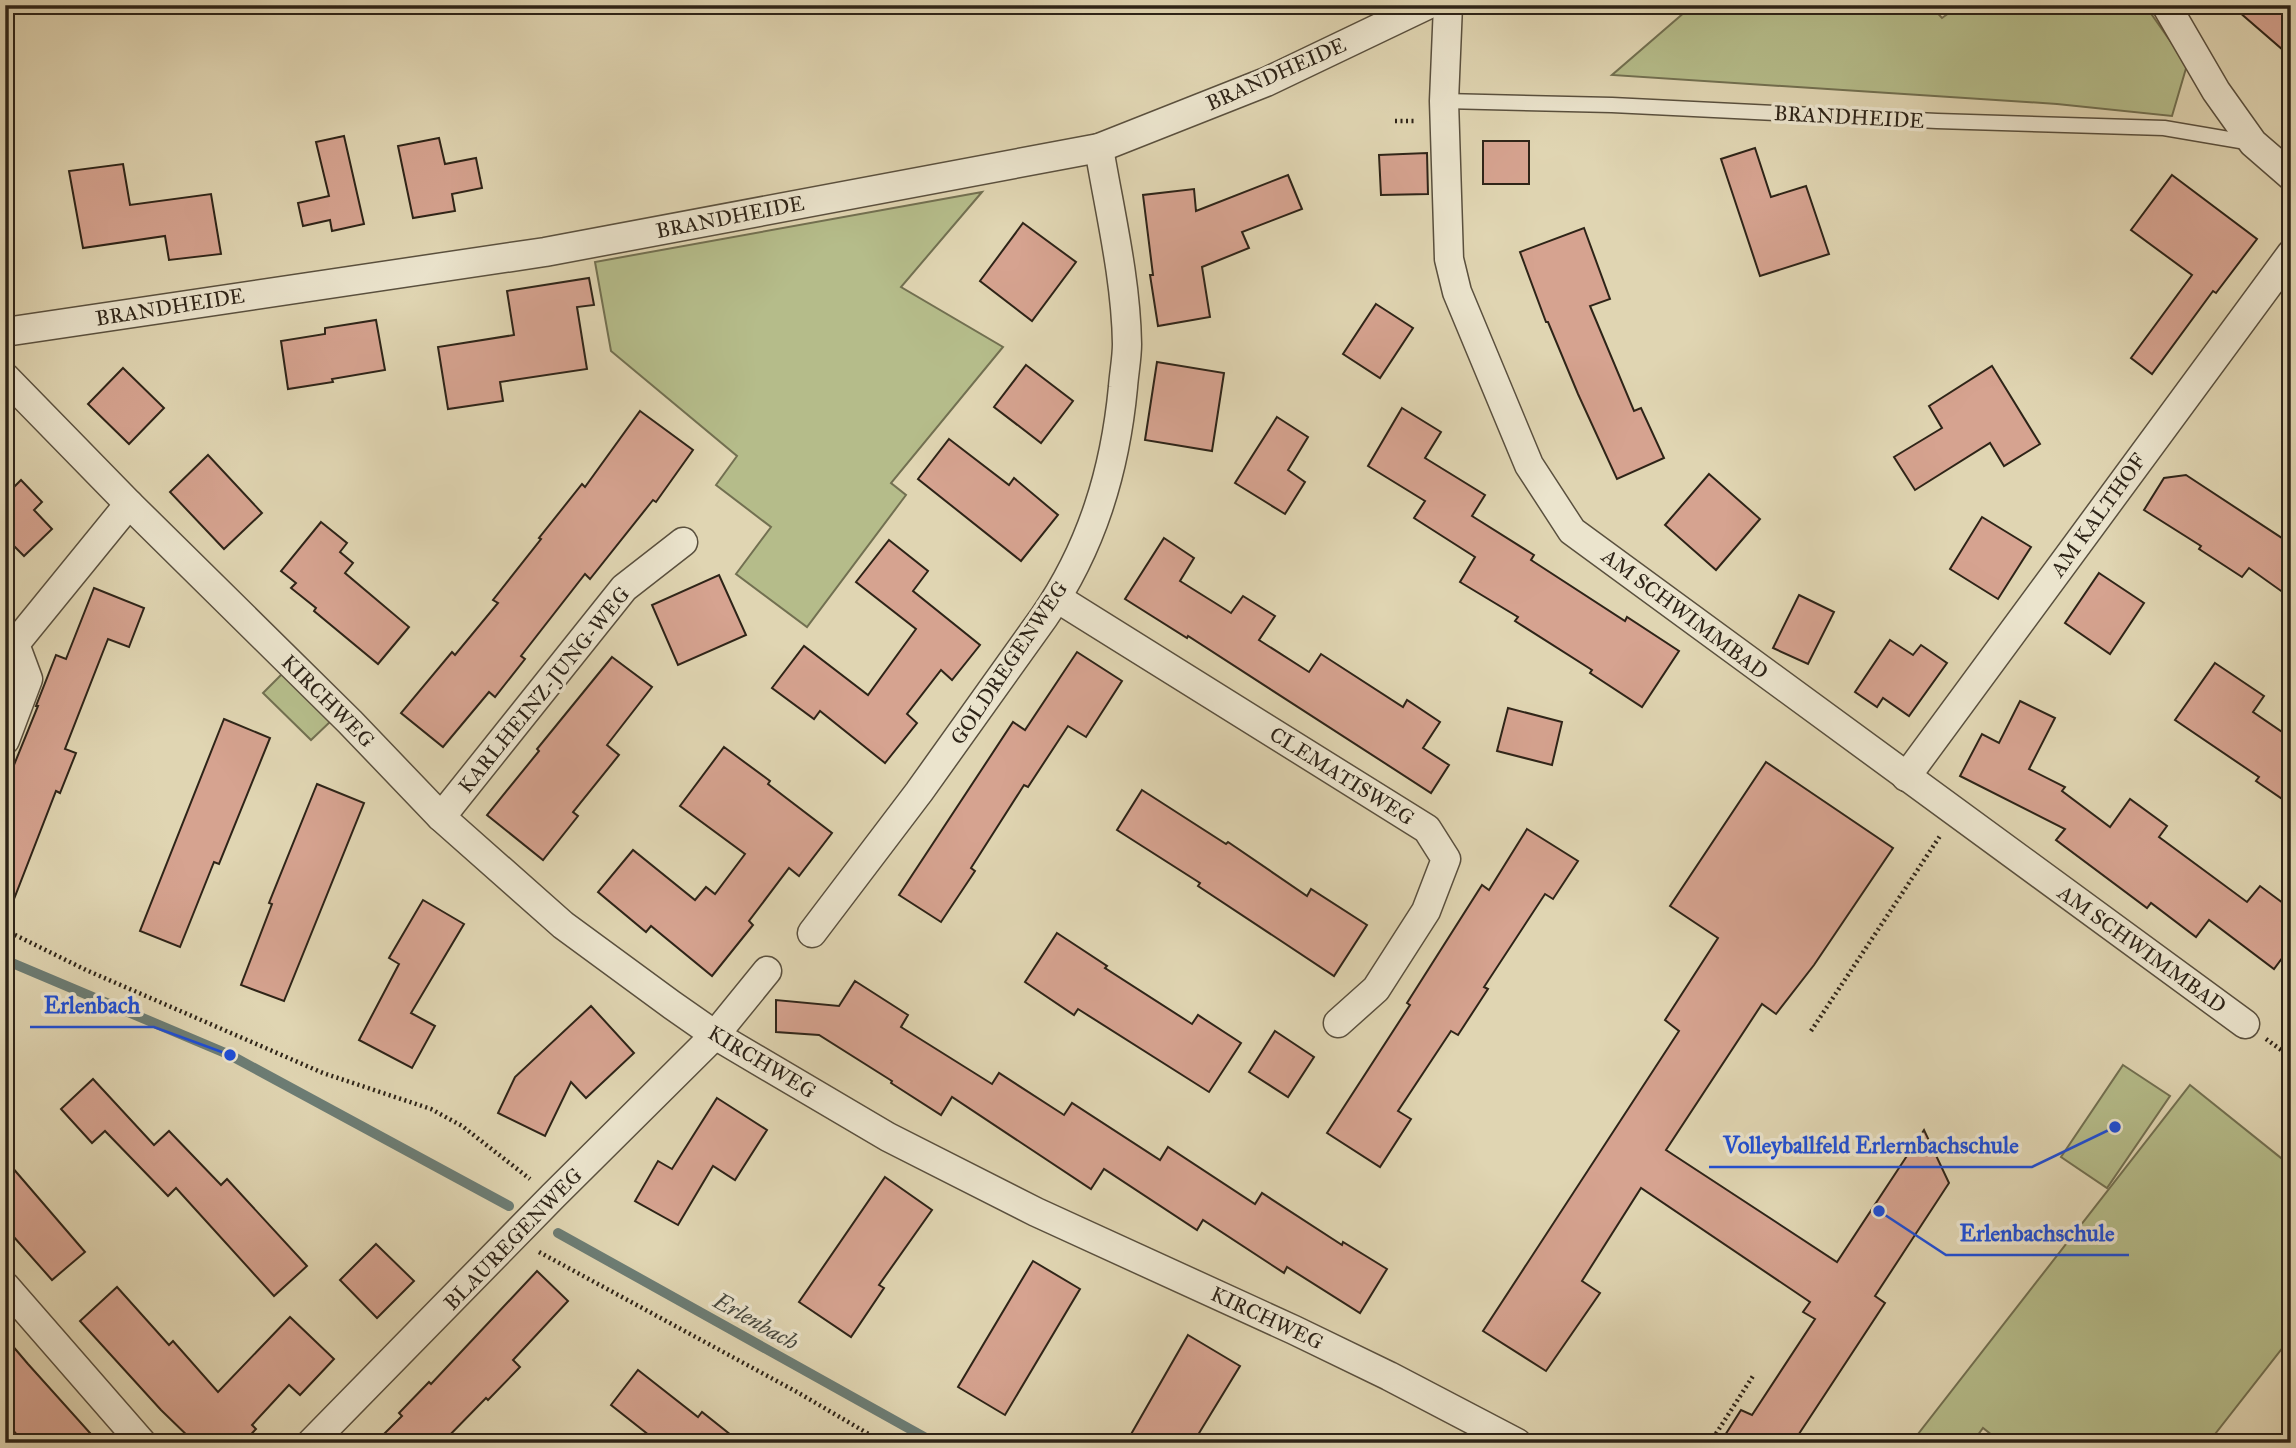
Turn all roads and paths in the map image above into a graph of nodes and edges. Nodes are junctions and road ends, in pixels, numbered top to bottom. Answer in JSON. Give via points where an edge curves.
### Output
{"nodes":[{"id":1,"x":1427,"y":5,"type":"edge"},
{"id":2,"x":1448,"y":5,"type":"edge"},
{"id":3,"x":2166,"y":5,"type":"edge"},
{"id":4,"x":1444,"y":101,"type":"junction"},
{"id":5,"x":2253,"y":143,"type":"junction"},
{"id":6,"x":1099,"y":148,"type":"junction"},
{"id":7,"x":2291,"y":176,"type":"edge"},
{"id":8,"x":2291,"y":254,"type":"edge"},
{"id":9,"x":5,"y":332,"type":"edge"},
{"id":10,"x":5,"y":377,"type":"edge"},
{"id":11,"x":129,"y":504,"type":"junction"},
{"id":12,"x":683,"y":542,"type":"dead end"},
{"id":13,"x":1057,"y":598,"type":"junction"},
{"id":14,"x":5,"y":740,"type":"edge"},
{"id":15,"x":1906,"y":778,"type":"junction"},
{"id":16,"x":1956,"y":813,"type":"junction"},
{"id":17,"x":441,"y":817,"type":"junction"},
{"id":18,"x":5,"y":930,"type":"edge"},
{"id":19,"x":812,"y":933,"type":"dead end"},
{"id":20,"x":767,"y":971,"type":"dead end"},
{"id":21,"x":1338,"y":1023,"type":"dead end"},
{"id":22,"x":2245,"y":1024,"type":"dead end"},
{"id":23,"x":1811,"y":1031,"type":"dead end"},
{"id":24,"x":715,"y":1035,"type":"junction"},
{"id":25,"x":553,"y":1196,"type":"junction"},
{"id":26,"x":514,"y":1238,"type":"junction"},
{"id":27,"x":5,"y":1286,"type":"edge"},
{"id":28,"x":1753,"y":1376,"type":"dead end"},
{"id":29,"x":142,"y":1443,"type":"edge"},
{"id":30,"x":311,"y":1443,"type":"edge"},
{"id":31,"x":884,"y":1443,"type":"edge"},
{"id":32,"x":1517,"y":1443,"type":"edge"},
{"id":33,"x":1710,"y":1443,"type":"edge"}],
"edges":[{"from":1,"to":6,"type":"street","name":"BRANDHEIDE","via":[[1266,82]]},
{"from":2,"to":4,"type":"street","name":"AM SCHWIMMBAD"},
{"from":3,"to":5,"type":"street","via":[[2216,92]]},
{"from":4,"to":5,"type":"lane","name":"BRANDHEIDE","via":[[2164,128]]},
{"from":4,"to":15,"type":"street","name":"AM SCHWIMMBAD","via":[[1449,259],[1457,292],[1529,465],[1572,531]]},
{"from":5,"to":7,"type":"street"},
{"from":6,"to":9,"type":"street","name":"BRANDHEIDE","via":[[545,252]]},
{"from":6,"to":13,"type":"street","name":"GOLDREGENWEG","via":[[1120,267],[1127,345],[1119,432],[1089,534]]},
{"from":8,"to":15,"type":"street","name":"AM KALTHOF"},
{"from":10,"to":11,"type":"street","name":"KIRCHWEG"},
{"from":11,"to":14,"type":"street","via":[[15,644],[28,679]]},
{"from":11,"to":17,"type":"street","name":"KIRCHWEG"},
{"from":12,"to":17,"type":"street","name":"KARLHEINZ-JUNG-WEG","via":[[624,587]]},
{"from":13,"to":19,"type":"street","name":"GOLDREGENWEG"},
{"from":13,"to":21,"type":"street","name":"CLEMATISWEG","via":[[1427,829],[1446,859],[1426,911],[1377,989]]},
{"from":15,"to":16,"type":"street","name":"AM SCHWIMMBAD"},
{"from":16,"to":22,"type":"street","name":"AM SCHWIMMBAD"},
{"from":16,"to":23,"type":"path"},
{"from":17,"to":24,"type":"street","name":"KIRCHWEG","via":[[563,925]]},
{"from":18,"to":25,"type":"path","via":[[323,1073],[431,1109],[462,1126]]},
{"from":20,"to":24,"type":"street"},
{"from":24,"to":25,"type":"street","name":"BLAUREGENWEG"},
{"from":24,"to":32,"type":"street","name":"KIRCHWEG","via":[[888,1137],[1036,1212],[1389,1376]]},
{"from":25,"to":26,"type":"street","name":"BLAUREGENWEG"},
{"from":26,"to":30,"type":"street","name":"BLAUREGENWEG"},
{"from":26,"to":31,"type":"path"},
{"from":27,"to":29,"type":"street"},
{"from":28,"to":33,"type":"path"}]}
